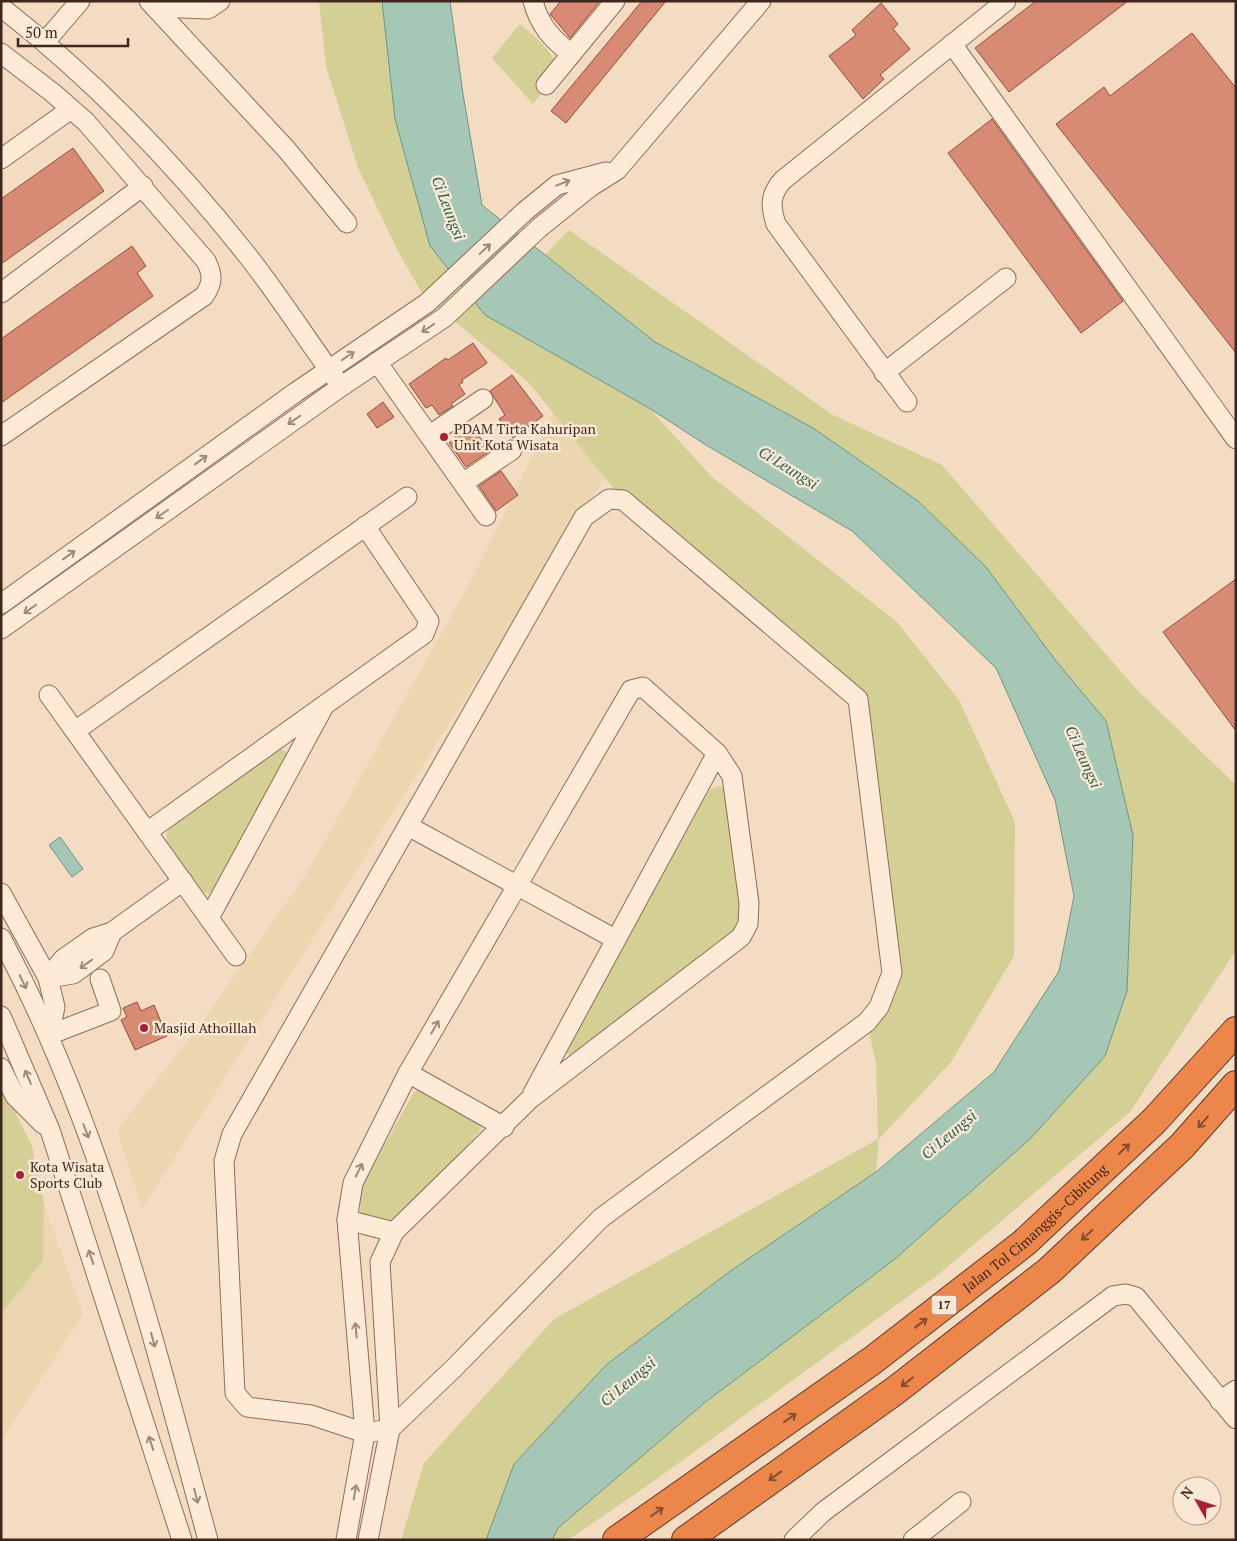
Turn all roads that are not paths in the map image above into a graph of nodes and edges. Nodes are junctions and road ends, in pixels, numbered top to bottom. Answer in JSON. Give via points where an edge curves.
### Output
{"nodes":[{"id":1,"x":80,"y":1,"type":"edge"},
{"id":2,"x":220,"y":1,"type":"edge"},
{"id":3,"x":533,"y":1,"type":"edge"},
{"id":4,"x":615,"y":1,"type":"edge"},
{"id":5,"x":761,"y":1,"type":"edge"},
{"id":6,"x":1006,"y":1,"type":"edge"},
{"id":7,"x":152,"y":4,"type":"edge"},
{"id":8,"x":1,"y":7,"type":"edge"},
{"id":9,"x":45,"y":42,"type":"junction"},
{"id":10,"x":952,"y":44,"type":"junction"},
{"id":11,"x":1,"y":53,"type":"edge"},
{"id":12,"x":571,"y":54,"type":"junction"},
{"id":13,"x":546,"y":85,"type":"dead end"},
{"id":14,"x":71,"y":109,"type":"junction"},
{"id":15,"x":1,"y":159,"type":"edge"},
{"id":16,"x":617,"y":170,"type":"junction"},
{"id":17,"x":142,"y":186,"type":"junction"},
{"id":18,"x":347,"y":223,"type":"dead end"},
{"id":19,"x":1006,"y":278,"type":"dead end"},
{"id":20,"x":1,"y":293,"type":"edge"},
{"id":21,"x":377,"y":362,"type":"junction"},
{"id":22,"x":329,"y":369,"type":"junction"},
{"id":23,"x":884,"y":373,"type":"junction"},
{"id":24,"x":342,"y":386,"type":"junction"},
{"id":25,"x":483,"y":399,"type":"dead end"},
{"id":26,"x":907,"y":402,"type":"dead end"},
{"id":27,"x":430,"y":435,"type":"junction"},
{"id":28,"x":1,"y":436,"type":"edge"},
{"id":29,"x":1236,"y":439,"type":"edge"},
{"id":30,"x":512,"y":450,"type":"dead end"},
{"id":31,"x":463,"y":483,"type":"junction"},
{"id":32,"x":406,"y":497,"type":"dead end"},
{"id":33,"x":486,"y":516,"type":"dead end"},
{"id":34,"x":365,"y":526,"type":"junction"},
{"id":35,"x":1,"y":604,"type":"edge"},
{"id":36,"x":1,"y":629,"type":"edge"},
{"id":37,"x":48,"y":695,"type":"dead end"},
{"id":38,"x":326,"y":704,"type":"junction"},
{"id":39,"x":75,"y":732,"type":"junction"},
{"id":40,"x":717,"y":753,"type":"junction"},
{"id":41,"x":408,"y":826,"type":"junction"},
{"id":42,"x":147,"y":832,"type":"junction"},
{"id":43,"x":183,"y":881,"type":"junction"},
{"id":44,"x":517,"y":887,"type":"junction"},
{"id":45,"x":1,"y":893,"type":"edge"},
{"id":46,"x":209,"y":918,"type":"junction"},
{"id":47,"x":1,"y":938,"type":"edge"},
{"id":48,"x":615,"y":940,"type":"junction"},
{"id":49,"x":236,"y":956,"type":"dead end"},
{"id":50,"x":48,"y":978,"type":"junction"},
{"id":51,"x":100,"y":979,"type":"dead end"},
{"id":52,"x":1,"y":1016,"type":"edge"},
{"id":53,"x":1236,"y":1031,"type":"edge"},
{"id":54,"x":49,"y":1035,"type":"junction"},
{"id":55,"x":1,"y":1068,"type":"edge"},
{"id":56,"x":408,"y":1073,"type":"junction"},
{"id":57,"x":1236,"y":1085,"type":"edge"},
{"id":58,"x":530,"y":1099,"type":"junction"},
{"id":59,"x":504,"y":1127,"type":"junction"},
{"id":60,"x":50,"y":1130,"type":"junction"},
{"id":61,"x":347,"y":1220,"type":"junction"},
{"id":62,"x":394,"y":1232,"type":"junction"},
{"id":63,"x":1236,"y":1390,"type":"edge"},
{"id":64,"x":1220,"y":1402,"type":"junction"},
{"id":65,"x":1236,"y":1419,"type":"edge"},
{"id":66,"x":390,"y":1429,"type":"junction"},
{"id":67,"x":365,"y":1433,"type":"junction"},
{"id":68,"x":961,"y":1502,"type":"dead end"},
{"id":69,"x":182,"y":1540,"type":"edge"},
{"id":70,"x":208,"y":1540,"type":"edge"},
{"id":71,"x":346,"y":1540,"type":"edge"},
{"id":72,"x":368,"y":1540,"type":"edge"},
{"id":73,"x":617,"y":1540,"type":"edge"},
{"id":74,"x":686,"y":1540,"type":"edge"},
{"id":75,"x":794,"y":1540,"type":"edge"},
{"id":76,"x":913,"y":1540,"type":"edge"}],
"edges":[{"from":1,"to":9,"type":"street"},
{"from":2,"to":7,"type":"street","via":[[208,9]]},
{"from":3,"to":12,"type":"street","via":[[536,15],[550,37]]},
{"from":4,"to":12,"type":"street"},
{"from":5,"to":16,"type":"street"},
{"from":6,"to":10,"type":"street"},
{"from":7,"to":18,"type":"street","via":[[287,150]]},
{"from":8,"to":9,"type":"street"},
{"from":9,"to":22,"type":"street","via":[[131,124],[224,226]]},
{"from":10,"to":23,"type":"street","via":[[783,180],[772,197],[771,210],[776,224]]},
{"from":10,"to":29,"type":"street"},
{"from":11,"to":14,"type":"street"},
{"from":12,"to":13,"type":"street"},
{"from":14,"to":15,"type":"street"},
{"from":14,"to":17,"type":"street"},
{"from":16,"to":21,"type":"street","one_way":true,"via":[[539,228],[445,317]]},
{"from":22,"to":16,"type":"street","one_way":true,"via":[[427,303],[557,185]]},
{"from":17,"to":20,"type":"street"},
{"from":17,"to":28,"type":"street","via":[[206,261],[211,271],[209,289],[204,296]]},
{"from":19,"to":23,"type":"street"},
{"from":21,"to":24,"type":"street"},
{"from":21,"to":27,"type":"street"},
{"from":22,"to":24,"type":"street"},
{"from":35,"to":22,"type":"street","one_way":true},
{"from":23,"to":26,"type":"street"},
{"from":24,"to":36,"type":"street","one_way":true},
{"from":25,"to":27,"type":"street"},
{"from":27,"to":31,"type":"street"},
{"from":30,"to":31,"type":"street"},
{"from":31,"to":33,"type":"street"},
{"from":32,"to":34,"type":"street"},
{"from":34,"to":38,"type":"street","via":[[429,621],[424,634]]},
{"from":34,"to":39,"type":"street"},
{"from":37,"to":39,"type":"street"},
{"from":38,"to":42,"type":"street"},
{"from":38,"to":46,"type":"street"},
{"from":39,"to":42,"type":"street"},
{"from":40,"to":44,"type":"street","via":[[643,687],[631,690]]},
{"from":40,"to":48,"type":"street"},
{"from":40,"to":58,"type":"street","via":[[732,776],[748,893],[748,924],[742,937]]},
{"from":41,"to":44,"type":"street"},
{"from":41,"to":66,"type":"street","via":[[584,517],[609,500],[622,500],[858,699],[892,973],[878,1007],[867,1022],[601,1218]]},
{"from":41,"to":67,"type":"street","via":[[232,1134],[224,1161],[235,1393],[248,1406],[311,1415]]},
{"from":42,"to":43,"type":"street"},
{"from":43,"to":46,"type":"street"},
{"from":43,"to":50,"type":"street","via":[[112,932],[92,938],[63,959]]},
{"from":44,"to":48,"type":"street"},
{"from":56,"to":44,"type":"street","one_way":true},
{"from":45,"to":50,"type":"street"},
{"from":46,"to":49,"type":"street"},
{"from":47,"to":54,"type":"street","one_way":true},
{"from":48,"to":58,"type":"street"},
{"from":50,"to":54,"type":"street","via":[[55,1007]]},
{"from":51,"to":54,"type":"street","via":[[111,1011]]},
{"from":60,"to":52,"type":"street","one_way":true},
{"from":73,"to":53,"type":"highway","name":"Jalan Tol Cimanggis–Cibitung","number":"17","one_way":true,"via":[[874,1360],[1024,1243],[1154,1121]]},
{"from":54,"to":70,"type":"street","one_way":true,"via":[[104,1178],[140,1293]]},
{"from":55,"to":60,"type":"street","via":[[15,1096]]},
{"from":56,"to":59,"type":"street"},
{"from":61,"to":56,"type":"street","one_way":true,"via":[[352,1183]]},
{"from":57,"to":74,"type":"highway","one_way":true,"via":[[1182,1146],[1049,1271],[896,1390]]},
{"from":58,"to":59,"type":"street"},
{"from":59,"to":62,"type":"street"},
{"from":69,"to":60,"type":"street","one_way":true},
{"from":61,"to":62,"type":"street"},
{"from":67,"to":61,"type":"street","one_way":true},
{"from":62,"to":66,"type":"street","via":[[380,1262]]},
{"from":63,"to":64,"type":"street"},
{"from":64,"to":65,"type":"street"},
{"from":64,"to":75,"type":"street","via":[[1136,1297],[1126,1294],[1113,1296],[823,1512]]},
{"from":66,"to":67,"type":"street"},
{"from":66,"to":72,"type":"street"},
{"from":71,"to":67,"type":"street","one_way":true},
{"from":68,"to":76,"type":"street"}]}
